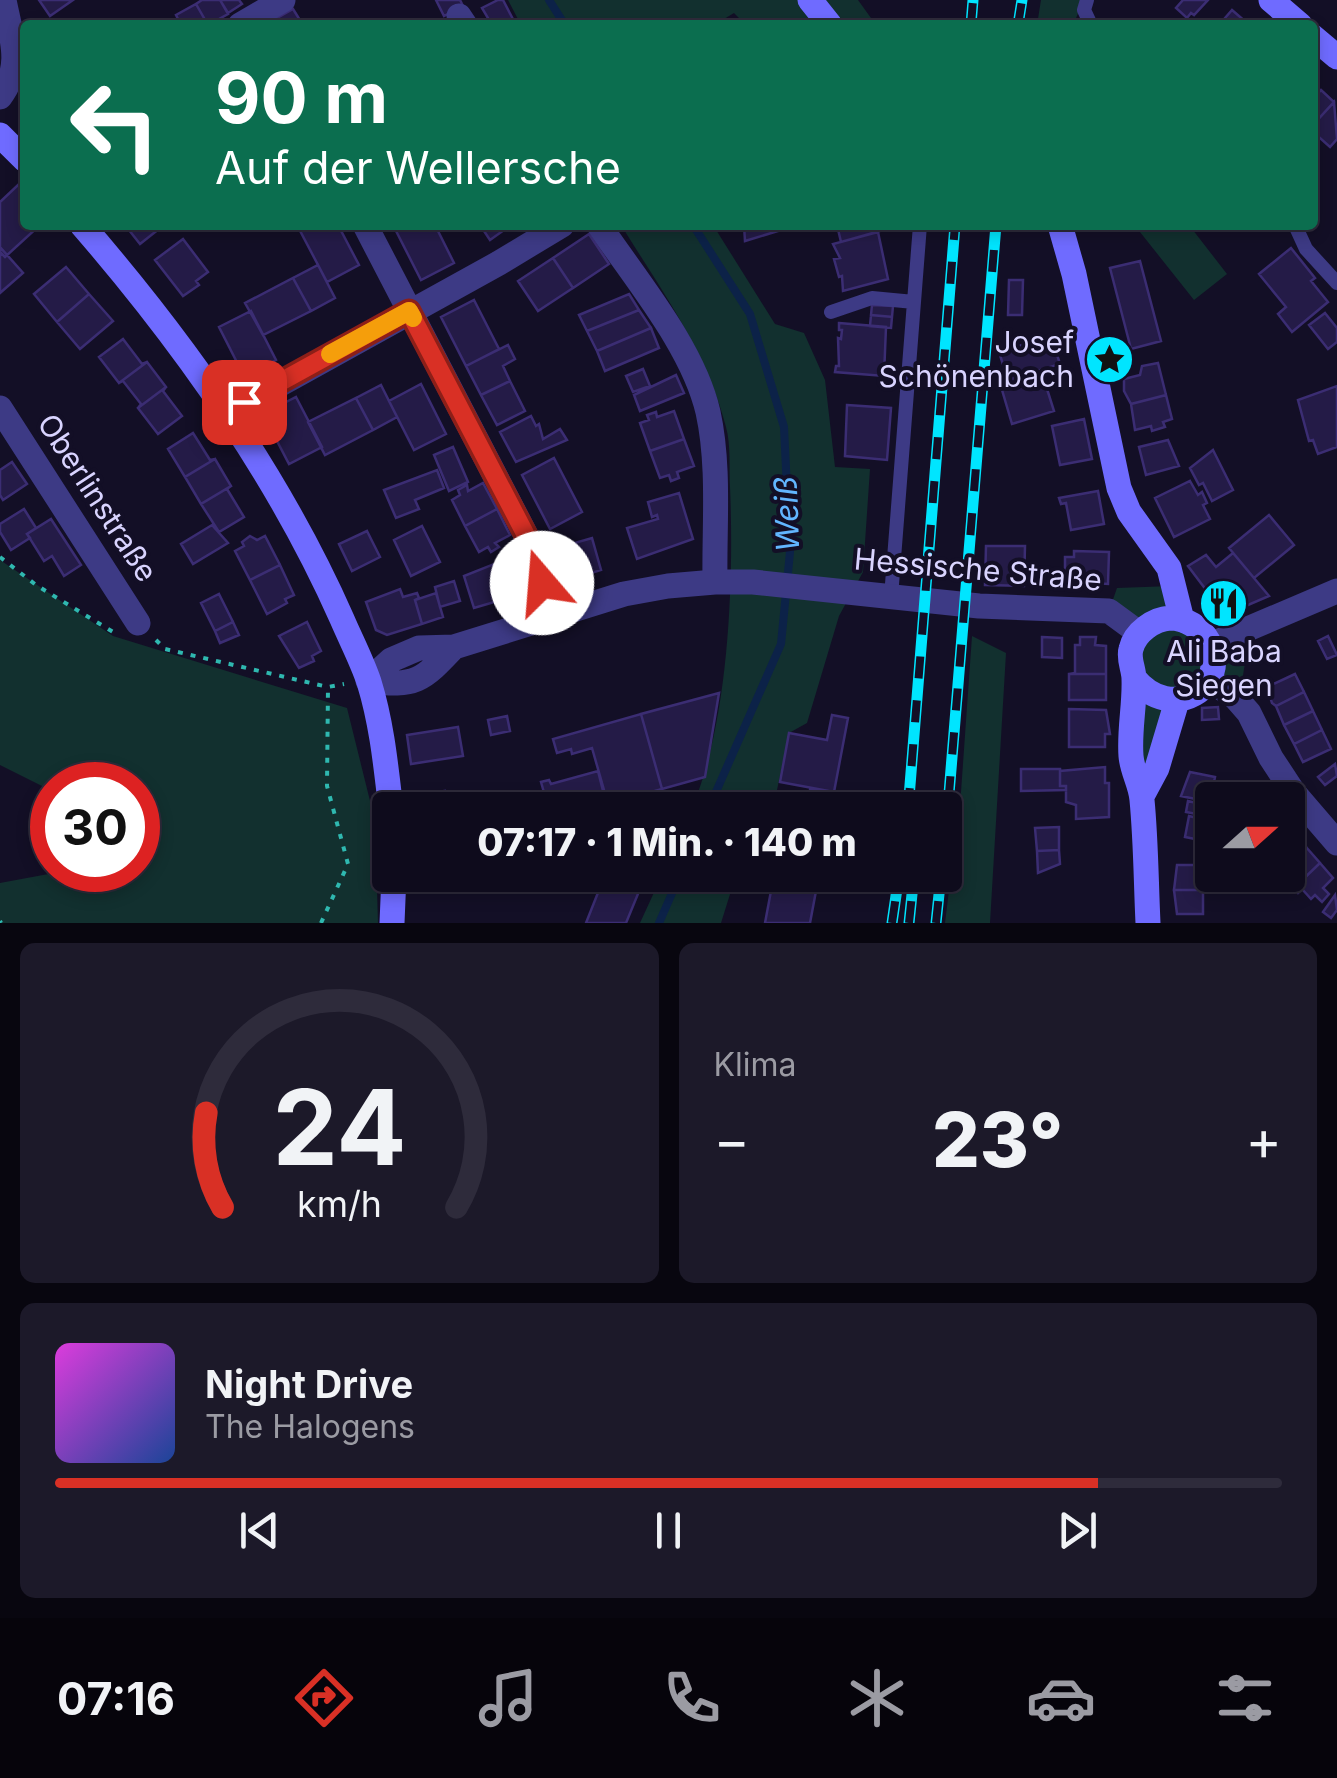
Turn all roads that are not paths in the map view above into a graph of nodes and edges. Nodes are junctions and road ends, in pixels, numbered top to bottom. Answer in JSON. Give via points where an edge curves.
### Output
{"nodes":[{"id":1,"x":4,"y":0,"type":"edge"},
{"id":2,"x":282,"y":0,"type":"edge"},
{"id":3,"x":810,"y":0,"type":"edge"},
{"id":4,"x":1271,"y":0,"type":"edge"},
{"id":5,"x":248,"y":20,"type":"edge"},
{"id":6,"x":826,"y":20,"type":"edge"},
{"id":7,"x":1294,"y":20,"type":"edge"},
{"id":8,"x":1318,"y":41,"type":"edge"},
{"id":9,"x":1337,"y":58,"type":"edge"},
{"id":10,"x":0,"y":97,"type":"edge"},
{"id":11,"x":0,"y":135,"type":"edge"},
{"id":12,"x":20,"y":153,"type":"edge"},
{"id":13,"x":86,"y":230,"type":"edge"},
{"id":14,"x":367,"y":230,"type":"edge"},
{"id":15,"x":554,"y":230,"type":"edge"},
{"id":16,"x":603,"y":230,"type":"edge"},
{"id":17,"x":920,"y":230,"type":"edge"},
{"id":18,"x":1061,"y":230,"type":"edge"},
{"id":19,"x":1297,"y":230,"type":"edge"},
{"id":20,"x":1337,"y":283,"type":"edge"},
{"id":21,"x":914,"y":302,"type":"junction"},
{"id":22,"x":409,"y":311,"type":"junction"},
{"id":23,"x":831,"y":312,"type":"dead end"},
{"id":24,"x":0,"y":408,"type":"edge"},
{"id":25,"x":228,"y":413,"type":"junction"},
{"id":26,"x":715,"y":582,"type":"junction"},
{"id":27,"x":1337,"y":591,"type":"edge"},
{"id":28,"x":890,"y":596,"type":"junction"},
{"id":29,"x":552,"y":614,"type":"junction"},
{"id":30,"x":1182,"y":620,"type":"junction"},
{"id":31,"x":134,"y":633,"type":"road end"},
{"id":32,"x":1139,"y":633,"type":"junction"},
{"id":33,"x":1210,"y":645,"type":"junction"},
{"id":34,"x":1134,"y":678,"type":"junction"},
{"id":35,"x":1208,"y":679,"type":"junction"},
{"id":36,"x":368,"y":681,"type":"junction"},
{"id":37,"x":1177,"y":701,"type":"junction"},
{"id":38,"x":389,"y":792,"type":"edge"},
{"id":39,"x":1142,"y":796,"type":"junction"},
{"id":40,"x":1337,"y":842,"type":"edge"},
{"id":41,"x":393,"y":892,"type":"edge"},
{"id":42,"x":392,"y":923,"type":"edge"},
{"id":43,"x":1148,"y":923,"type":"edge"}],
"edges":[{"from":1,"to":10,"type":"street","via":[[14,79]]},
{"from":2,"to":5,"type":"street"},
{"from":3,"to":6,"type":"street"},
{"from":4,"to":7,"type":"street"},
{"from":8,"to":9,"type":"street"},
{"from":11,"to":12,"type":"street"},
{"from":13,"to":25,"type":"street"},
{"from":14,"to":22,"type":"street"},
{"from":15,"to":22,"type":"street"},
{"from":16,"to":26,"type":"street","via":[[691,366],[707,409]]},
{"from":17,"to":21,"type":"lane"},
{"from":18,"to":30,"type":"street","via":[[1119,488],[1168,568]]},
{"from":19,"to":20,"type":"lane"},
{"from":21,"to":23,"type":"lane","via":[[872,298]]},
{"from":21,"to":28,"type":"lane"},
{"from":22,"to":25,"type":"street"},
{"from":22,"to":29,"type":"street","via":[[529,541]]},
{"from":24,"to":31,"type":"street","name":"Oberlinstraße"},
{"from":25,"to":36,"type":"street","via":[[300,533]]},
{"from":26,"to":28,"type":"street","name":"Hessische Straße"},
{"from":26,"to":29,"type":"street","name":"Hessische Straße","via":[[624,594]]},
{"from":27,"to":33,"type":"street"},
{"from":28,"to":32,"type":"street","name":"Hessische Straße","via":[[1109,612]]},
{"from":29,"to":36,"type":"street","name":"Hessische Straße","via":[[454,646],[428,675],[401,685]]},
{"from":30,"to":32,"type":"street","via":[[1154,622]]},
{"from":30,"to":33,"type":"street"},
{"from":32,"to":34,"type":"street","via":[[1131,648]]},
{"from":33,"to":35,"type":"street"},
{"from":34,"to":37,"type":"street","via":[[1152,696]]},
{"from":34,"to":39,"type":"street","via":[[1131,762]]},
{"from":35,"to":37,"type":"street","via":[[1197,693]]},
{"from":35,"to":40,"type":"street","via":[[1249,713],[1294,794]]},
{"from":36,"to":38,"type":"street"},
{"from":37,"to":39,"type":"street"},
{"from":39,"to":43,"type":"street"},
{"from":41,"to":42,"type":"street"}]}
